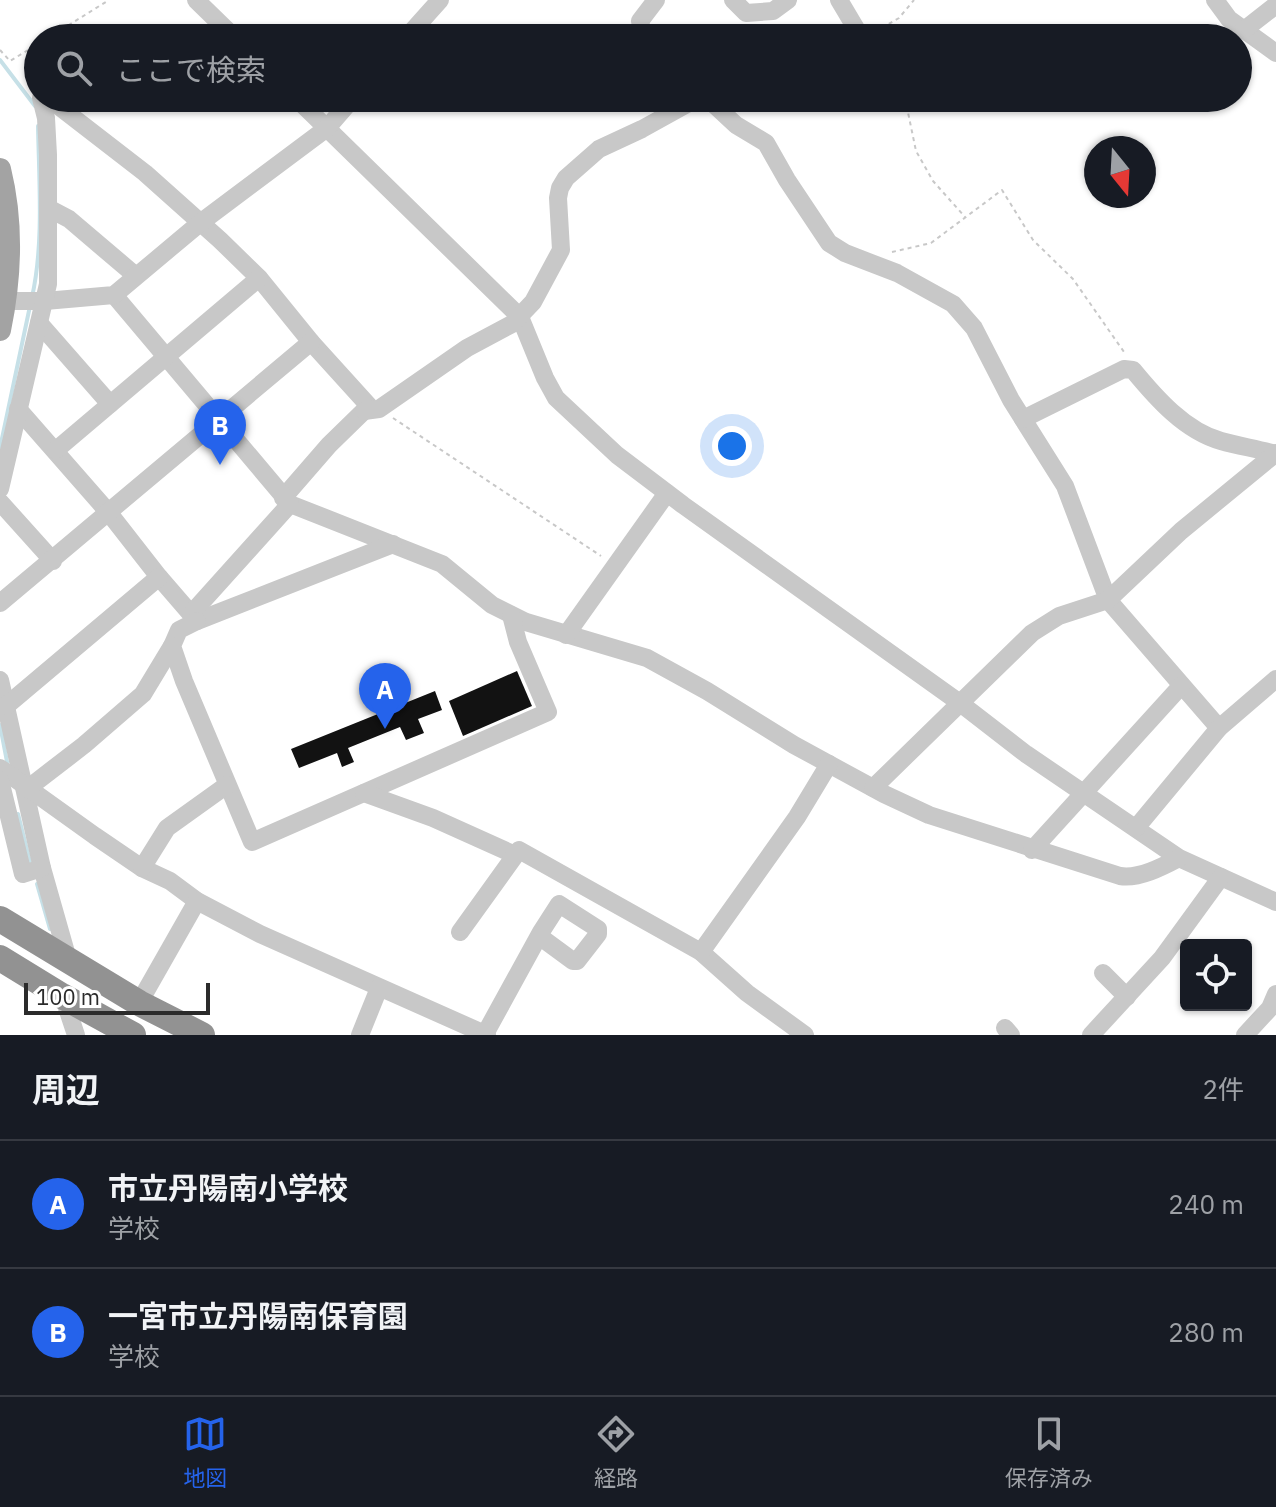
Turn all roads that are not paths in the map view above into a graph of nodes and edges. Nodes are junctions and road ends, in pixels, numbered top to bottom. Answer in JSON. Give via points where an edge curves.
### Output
{"nodes":[{"id":1,"x":196,"y":0,"type":"edge"},
{"id":2,"x":440,"y":0,"type":"edge"},
{"id":3,"x":733,"y":0,"type":"edge"},
{"id":4,"x":788,"y":0,"type":"edge"},
{"id":5,"x":839,"y":0,"type":"edge"},
{"id":6,"x":1215,"y":0,"type":"edge"},
{"id":7,"x":650,"y":2,"type":"edge"},
{"id":8,"x":1276,"y":5,"type":"edge"},
{"id":9,"x":221,"y":24,"type":"edge"},
{"id":10,"x":419,"y":24,"type":"edge"},
{"id":11,"x":641,"y":24,"type":"edge"},
{"id":12,"x":858,"y":24,"type":"edge"},
{"id":13,"x":1236,"y":24,"type":"edge"},
{"id":14,"x":1252,"y":24,"type":"edge"},
{"id":15,"x":1252,"y":36,"type":"edge"},
{"id":16,"x":1276,"y":53,"type":"edge"},
{"id":17,"x":43,"y":112,"type":"edge"},
{"id":18,"x":66,"y":112,"type":"edge"},
{"id":19,"x":310,"y":112,"type":"edge"},
{"id":20,"x":341,"y":112,"type":"edge"},
{"id":21,"x":680,"y":112,"type":"edge"},
{"id":22,"x":722,"y":112,"type":"edge"},
{"id":23,"x":327,"y":128,"type":"junction"},
{"id":24,"x":0,"y":169,"type":"edge"},
{"id":25,"x":50,"y":209,"type":"junction"},
{"id":26,"x":200,"y":223,"type":"junction"},
{"id":27,"x":136,"y":276,"type":"junction"},
{"id":28,"x":259,"y":278,"type":"junction"},
{"id":29,"x":114,"y":295,"type":"junction"},
{"id":30,"x":23,"y":301,"type":"edge"},
{"id":31,"x":520,"y":317,"type":"junction"},
{"id":32,"x":39,"y":323,"type":"junction"},
{"id":33,"x":0,"y":330,"type":"edge"},
{"id":34,"x":311,"y":342,"type":"junction"},
{"id":35,"x":166,"y":357,"type":"junction"},
{"id":36,"x":110,"y":404,"type":"junction"},
{"id":37,"x":18,"y":409,"type":"junction"},
{"id":38,"x":371,"y":410,"type":"junction"},
{"id":39,"x":1023,"y":419,"type":"junction"},
{"id":40,"x":219,"y":421,"type":"junction"},
{"id":41,"x":6,"y":436,"type":"edge"},
{"id":42,"x":56,"y":450,"type":"junction"},
{"id":43,"x":1276,"y":454,"type":"edge"},
{"id":44,"x":0,"y":489,"type":"edge"},
{"id":45,"x":667,"y":493,"type":"junction"},
{"id":46,"x":287,"y":501,"type":"junction"},
{"id":47,"x":0,"y":502,"type":"edge"},
{"id":48,"x":109,"y":513,"type":"junction"},
{"id":49,"x":393,"y":544,"type":"junction"},
{"id":50,"x":53,"y":561,"type":"junction"},
{"id":51,"x":159,"y":577,"type":"junction"},
{"id":52,"x":1108,"y":600,"type":"junction"},
{"id":53,"x":0,"y":603,"type":"edge"},
{"id":54,"x":511,"y":615,"type":"junction"},
{"id":55,"x":194,"y":618,"type":"junction"},
{"id":56,"x":566,"y":635,"type":"junction"},
{"id":57,"x":172,"y":646,"type":"junction"},
{"id":58,"x":1276,"y":679,"type":"edge"},
{"id":59,"x":0,"y":680,"type":"edge"},
{"id":60,"x":1181,"y":686,"type":"junction"},
{"id":61,"x":960,"y":703,"type":"junction"},
{"id":62,"x":6,"y":706,"type":"junction"},
{"id":63,"x":1219,"y":728,"type":"junction"},
{"id":64,"x":829,"y":764,"type":"junction"},
{"id":65,"x":15,"y":778,"type":"edge"},
{"id":66,"x":227,"y":785,"type":"junction"},
{"id":67,"x":873,"y":788,"type":"junction"},
{"id":68,"x":1083,"y":792,"type":"junction"},
{"id":69,"x":364,"y":793,"type":"junction"},
{"id":70,"x":1136,"y":828,"type":"junction"},
{"id":71,"x":1032,"y":850,"type":"junction"},
{"id":72,"x":515,"y":855,"type":"junction"},
{"id":73,"x":1179,"y":858,"type":"junction"},
{"id":74,"x":142,"y":868,"type":"junction"},
{"id":75,"x":1221,"y":877,"type":"junction"},
{"id":76,"x":197,"y":901,"type":"junction"},
{"id":77,"x":1276,"y":902,"type":"edge"},
{"id":78,"x":0,"y":919,"type":"edge"},
{"id":79,"x":0,"y":928,"type":"edge"},
{"id":80,"x":460,"y":932,"type":"dead end"},
{"id":81,"x":539,"y":936,"type":"dead end"},
{"id":82,"x":701,"y":952,"type":"junction"},
{"id":83,"x":56,"y":960,"type":"junction"},
{"id":84,"x":3,"y":961,"type":"edge"},
{"id":85,"x":1103,"y":973,"type":"dead end"},
{"id":86,"x":379,"y":988,"type":"junction"},
{"id":87,"x":1276,"y":994,"type":"edge"},
{"id":88,"x":1127,"y":997,"type":"junction"},
{"id":89,"x":139,"y":1003,"type":"junction"},
{"id":90,"x":67,"y":1008,"type":"junction"},
{"id":91,"x":76,"y":1035,"type":"edge"},
{"id":92,"x":115,"y":1035,"type":"edge"},
{"id":93,"x":133,"y":1035,"type":"edge"},
{"id":94,"x":172,"y":1035,"type":"edge"},
{"id":95,"x":192,"y":1035,"type":"edge"},
{"id":96,"x":202,"y":1035,"type":"edge"},
{"id":97,"x":360,"y":1035,"type":"edge"},
{"id":98,"x":486,"y":1035,"type":"edge"},
{"id":99,"x":805,"y":1035,"type":"edge"},
{"id":100,"x":1091,"y":1035,"type":"edge"},
{"id":101,"x":1245,"y":1035,"type":"edge"}],
"edges":[{"from":1,"to":9,"type":"street"},
{"from":2,"to":10,"type":"street"},
{"from":3,"to":4,"type":"street","via":[[746,13],[773,11]]},
{"from":5,"to":12,"type":"street"},
{"from":6,"to":13,"type":"street"},
{"from":7,"to":11,"type":"street"},
{"from":8,"to":14,"type":"street"},
{"from":15,"to":16,"type":"street"},
{"from":17,"to":25,"type":"street"},
{"from":18,"to":26,"type":"street"},
{"from":19,"to":23,"type":"street"},
{"from":20,"to":23,"type":"street"},
{"from":21,"to":31,"type":"street","via":[[599,149],[566,178],[558,198],[561,250]]},
{"from":22,"to":39,"type":"street","via":[[766,143],[829,243],[953,304],[974,328]]},
{"from":23,"to":26,"type":"street"},
{"from":23,"to":31,"type":"street"},
{"from":24,"to":30,"type":"main road"},
{"from":25,"to":27,"type":"street"},
{"from":25,"to":30,"type":"street"},
{"from":26,"to":27,"type":"street"},
{"from":26,"to":28,"type":"street"},
{"from":27,"to":29,"type":"street"},
{"from":28,"to":34,"type":"street"},
{"from":28,"to":35,"type":"street"},
{"from":29,"to":30,"type":"street"},
{"from":29,"to":35,"type":"street"},
{"from":30,"to":32,"type":"street"},
{"from":30,"to":33,"type":"main road"},
{"from":31,"to":38,"type":"street"},
{"from":31,"to":45,"type":"street","via":[[556,398]]},
{"from":32,"to":36,"type":"street"},
{"from":32,"to":37,"type":"street"},
{"from":34,"to":38,"type":"street"},
{"from":34,"to":40,"type":"street"},
{"from":35,"to":36,"type":"street"},
{"from":35,"to":40,"type":"street"},
{"from":36,"to":42,"type":"street"},
{"from":37,"to":41,"type":"street"},
{"from":37,"to":42,"type":"street"},
{"from":38,"to":46,"type":"street","via":[[329,445]]},
{"from":39,"to":43,"type":"street","via":[[1124,369],[1133,370],[1180,419],[1218,441]]},
{"from":39,"to":52,"type":"street","via":[[1065,486]]},
{"from":40,"to":46,"type":"street"},
{"from":40,"to":48,"type":"street"},
{"from":41,"to":44,"type":"street"},
{"from":42,"to":48,"type":"street"},
{"from":43,"to":52,"type":"street","via":[[1181,531]]},
{"from":45,"to":56,"type":"street"},
{"from":45,"to":61,"type":"street"},
{"from":46,"to":49,"type":"street"},
{"from":46,"to":55,"type":"street"},
{"from":47,"to":50,"type":"street"},
{"from":48,"to":50,"type":"street"},
{"from":48,"to":51,"type":"street"},
{"from":49,"to":54,"type":"street","via":[[442,564]]},
{"from":49,"to":55,"type":"street"},
{"from":50,"to":53,"type":"street"},
{"from":51,"to":55,"type":"street"},
{"from":51,"to":62,"type":"street"},
{"from":52,"to":60,"type":"street"},
{"from":52,"to":61,"type":"street","via":[[1059,616],[1032,633]]},
{"from":54,"to":56,"type":"street"},
{"from":54,"to":69,"type":"street","via":[[548,712]]},
{"from":55,"to":57,"type":"street","via":[[179,630]]},
{"from":56,"to":64,"type":"street","via":[[647,658]]},
{"from":57,"to":65,"type":"street","via":[[143,694],[84,745]]},
{"from":57,"to":66,"type":"street"},
{"from":58,"to":63,"type":"street"},
{"from":59,"to":62,"type":"street"},
{"from":60,"to":63,"type":"street"},
{"from":60,"to":68,"type":"street"},
{"from":61,"to":67,"type":"street"},
{"from":61,"to":68,"type":"street"},
{"from":62,"to":65,"type":"street"},
{"from":63,"to":70,"type":"street"},
{"from":64,"to":67,"type":"street"},
{"from":64,"to":82,"type":"street"},
{"from":65,"to":74,"type":"street"},
{"from":65,"to":83,"type":"street","via":[[42,868]]},
{"from":66,"to":69,"type":"street","via":[[252,842]]},
{"from":66,"to":74,"type":"street","via":[[167,828]]},
{"from":67,"to":71,"type":"street","via":[[929,815]]},
{"from":68,"to":70,"type":"street"},
{"from":68,"to":71,"type":"street"},
{"from":69,"to":72,"type":"street"},
{"from":70,"to":73,"type":"street"},
{"from":71,"to":73,"type":"street","via":[[1129,878]]},
{"from":72,"to":80,"type":"street"},
{"from":72,"to":82,"type":"street","via":[[519,850]]},
{"from":73,"to":75,"type":"street"},
{"from":74,"to":76,"type":"street"},
{"from":75,"to":77,"type":"street"},
{"from":75,"to":88,"type":"street"},
{"from":76,"to":86,"type":"street"},
{"from":76,"to":89,"type":"street"},
{"from":78,"to":83,"type":"highway"},
{"from":79,"to":83,"type":"highway"},
{"from":81,"to":98,"type":"street"},
{"from":82,"to":99,"type":"street"},
{"from":83,"to":89,"type":"highway"},
{"from":83,"to":94,"type":"highway","via":[[86,990]]},
{"from":83,"to":95,"type":"highway","via":[[101,990]]},
{"from":84,"to":90,"type":"highway"},
{"from":84,"to":93,"type":"highway"},
{"from":85,"to":88,"type":"street"},
{"from":86,"to":97,"type":"street"},
{"from":86,"to":98,"type":"street"},
{"from":87,"to":101,"type":"street"},
{"from":88,"to":100,"type":"street"},
{"from":89,"to":96,"type":"highway"},
{"from":90,"to":91,"type":"street"},
{"from":90,"to":92,"type":"highway"}]}
